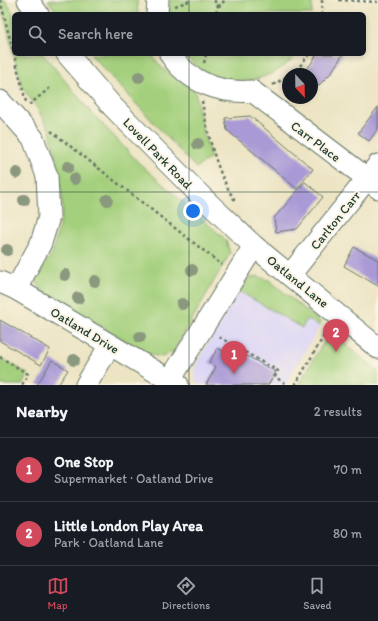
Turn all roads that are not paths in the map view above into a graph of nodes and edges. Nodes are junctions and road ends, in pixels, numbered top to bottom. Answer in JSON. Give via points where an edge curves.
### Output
{"nodes":[{"id":1,"x":28,"y":0,"type":"edge"},
{"id":2,"x":158,"y":0,"type":"edge"},
{"id":3,"x":37,"y":12,"type":"edge"},
{"id":4,"x":157,"y":12,"type":"edge"},
{"id":5,"x":69,"y":56,"type":"edge"},
{"id":6,"x":172,"y":56,"type":"edge"},
{"id":7,"x":0,"y":101,"type":"edge"},
{"id":8,"x":375,"y":177,"type":"edge"},
{"id":9,"x":254,"y":246,"type":"junction"},
{"id":10,"x":290,"y":275,"type":"junction"},
{"id":11,"x":8,"y":285,"type":"edge"},
{"id":12,"x":110,"y":345,"type":"junction"},
{"id":13,"x":378,"y":348,"type":"edge"},
{"id":14,"x":174,"y":383,"type":"edge"},
{"id":15,"x":86,"y":385,"type":"edge"}],
"edges":[{"from":1,"to":3,"type":"street"},
{"from":2,"to":4,"type":"street"},
{"from":5,"to":9,"type":"street","name":"Lovell Park Road","via":[[164,160]]},
{"from":6,"to":8,"type":"street","name":"Carr Place","via":[[180,67],[211,87],[252,91]]},
{"from":7,"to":11,"type":"street","via":[[33,138],[47,176],[49,217],[41,243]]},
{"from":8,"to":10,"type":"street","name":"Carlton Carr"},
{"from":9,"to":10,"type":"street","name":"Oatland Lane"},
{"from":9,"to":14,"type":"street","name":"Oatland Drive"},
{"from":10,"to":13,"type":"street","name":"Oatland Lane"},
{"from":11,"to":12,"type":"street","name":"Oatland Drive"},
{"from":12,"to":14,"type":"street","name":"Oatland Drive"},
{"from":12,"to":15,"type":"street"}]}
